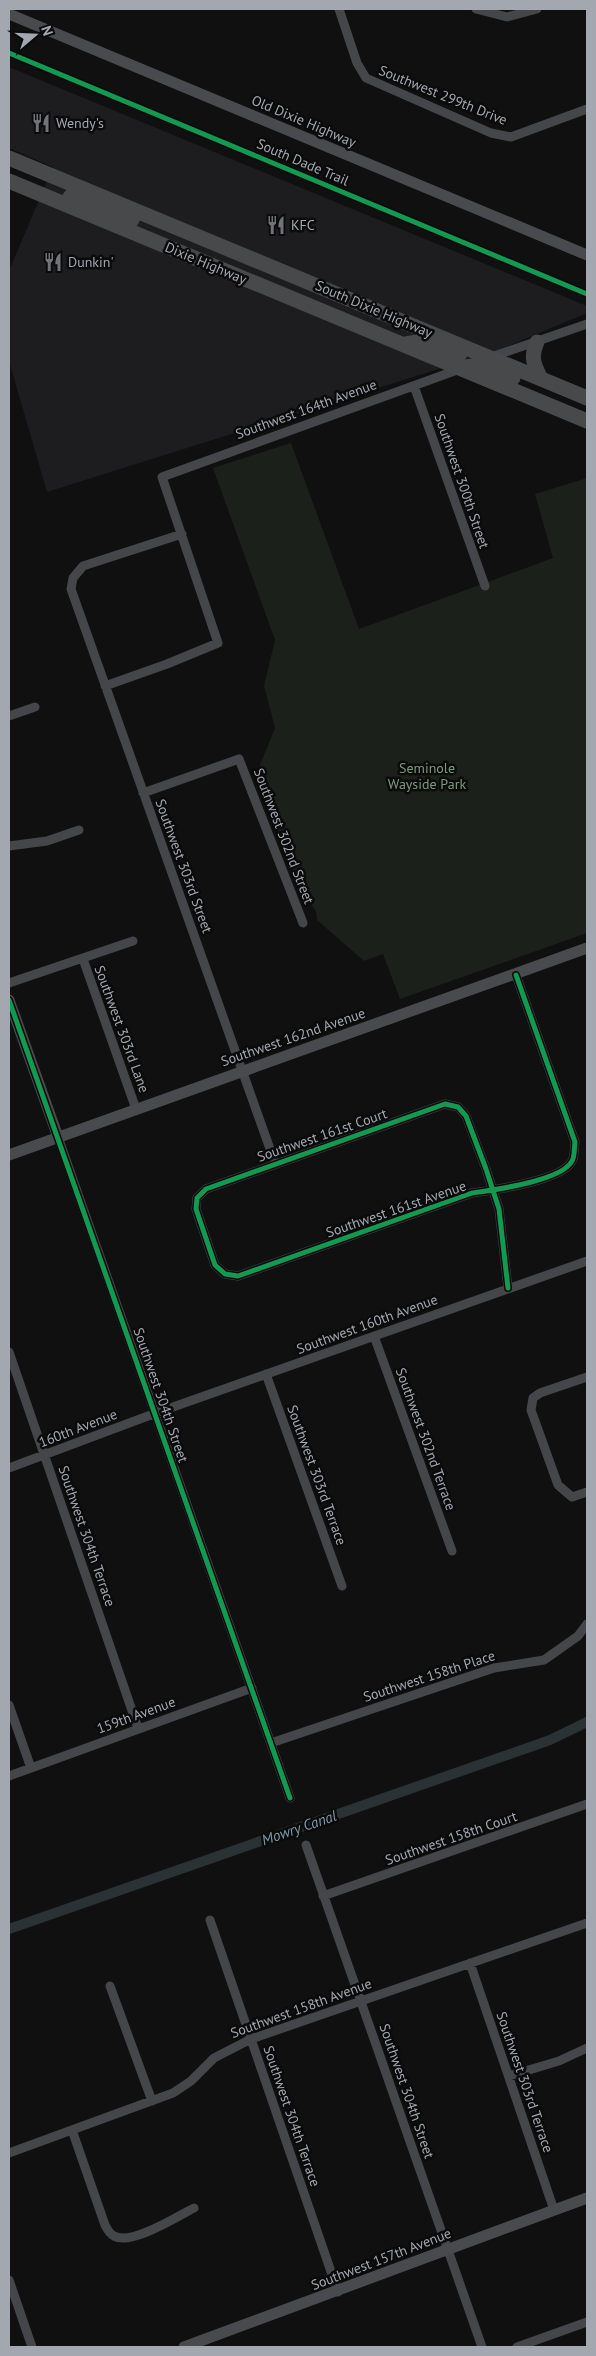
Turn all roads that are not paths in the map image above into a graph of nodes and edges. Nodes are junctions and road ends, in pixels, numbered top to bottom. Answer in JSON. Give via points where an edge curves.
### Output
{"nodes":[{"id":1,"x":339,"y":9,"type":"edge"},
{"id":2,"x":476,"y":9,"type":"edge"},
{"id":3,"x":538,"y":9,"type":"edge"},
{"id":4,"x":9,"y":14,"type":"edge"},
{"id":5,"x":587,"y":109,"type":"edge"},
{"id":6,"x":9,"y":158,"type":"edge"},
{"id":7,"x":9,"y":170,"type":"edge"},
{"id":8,"x":44,"y":172,"type":"junction"},
{"id":9,"x":9,"y":181,"type":"edge"},
{"id":10,"x":65,"y":204,"type":"junction"},
{"id":11,"x":191,"y":233,"type":"junction"},
{"id":12,"x":206,"y":240,"type":"joint"},
{"id":13,"x":587,"y":255,"type":"edge"},
{"id":14,"x":587,"y":324,"type":"edge"},
{"id":15,"x":537,"y":342,"type":"junction"},
{"id":16,"x":404,"y":344,"type":"junction"},
{"id":17,"x":491,"y":358,"type":"junction"},
{"id":18,"x":460,"y":369,"type":"junction"},
{"id":19,"x":547,"y":381,"type":"junction"},
{"id":20,"x":414,"y":386,"type":"junction"},
{"id":21,"x":587,"y":398,"type":"edge"},
{"id":22,"x":587,"y":421,"type":"edge"},
{"id":23,"x":182,"y":534,"type":"junction"},
{"id":24,"x":485,"y":586,"type":"dead end"},
{"id":25,"x":105,"y":686,"type":"junction"},
{"id":26,"x":35,"y":707,"type":"dead end"},
{"id":27,"x":9,"y":716,"type":"edge"},
{"id":28,"x":143,"y":793,"type":"junction"},
{"id":29,"x":79,"y":830,"type":"dead end"},
{"id":30,"x":9,"y":846,"type":"edge"},
{"id":31,"x":303,"y":923,"type":"dead end"},
{"id":32,"x":133,"y":941,"type":"dead end"},
{"id":33,"x":587,"y":948,"type":"edge"},
{"id":34,"x":83,"y":959,"type":"junction"},
{"id":35,"x":516,"y":975,"type":"junction"},
{"id":36,"x":9,"y":983,"type":"edge"},
{"id":37,"x":9,"y":1000,"type":"edge"},
{"id":38,"x":243,"y":1071,"type":"junction"},
{"id":39,"x":136,"y":1109,"type":"junction"},
{"id":40,"x":58,"y":1137,"type":"junction"},
{"id":41,"x":9,"y":1155,"type":"edge"},
{"id":42,"x":275,"y":1163,"type":"junction"},
{"id":43,"x":493,"y":1190,"type":"junction"},
{"id":44,"x":587,"y":1261,"type":"edge"},
{"id":45,"x":226,"y":1274,"type":"joint"},
{"id":46,"x":508,"y":1288,"type":"junction"},
{"id":47,"x":374,"y":1336,"type":"junction"},
{"id":48,"x":9,"y":1352,"type":"edge"},
{"id":49,"x":266,"y":1374,"type":"junction"},
{"id":50,"x":587,"y":1377,"type":"edge"},
{"id":51,"x":156,"y":1413,"type":"junction"},
{"id":52,"x":45,"y":1455,"type":"junction"},
{"id":53,"x":9,"y":1468,"type":"edge"},
{"id":54,"x":587,"y":1492,"type":"edge"},
{"id":55,"x":452,"y":1551,"type":"dead end"},
{"id":56,"x":342,"y":1586,"type":"dead end"},
{"id":57,"x":587,"y":1624,"type":"edge"},
{"id":58,"x":252,"y":1688,"type":"junction"},
{"id":59,"x":9,"y":1705,"type":"edge"},
{"id":60,"x":138,"y":1728,"type":"junction"},
{"id":61,"x":271,"y":1743,"type":"junction"},
{"id":62,"x":31,"y":1768,"type":"junction"},
{"id":63,"x":9,"y":1776,"type":"edge"},
{"id":64,"x":290,"y":1798,"type":"dead end"},
{"id":65,"x":587,"y":1804,"type":"edge"},
{"id":66,"x":306,"y":1845,"type":"dead end"},
{"id":67,"x":323,"y":1896,"type":"junction"},
{"id":68,"x":210,"y":1920,"type":"dead end"},
{"id":69,"x":587,"y":1923,"type":"edge"},
{"id":70,"x":470,"y":1963,"type":"junction"},
{"id":71,"x":110,"y":1986,"type":"dead end"},
{"id":72,"x":360,"y":2000,"type":"junction"},
{"id":73,"x":251,"y":2039,"type":"junction"},
{"id":74,"x":587,"y":2048,"type":"edge"},
{"id":75,"x":509,"y":2076,"type":"junction"},
{"id":76,"x":152,"y":2101,"type":"junction"},
{"id":77,"x":72,"y":2130,"type":"junction"},
{"id":78,"x":9,"y":2153,"type":"edge"},
{"id":79,"x":587,"y":2198,"type":"edge"},
{"id":80,"x":194,"y":2208,"type":"dead end"},
{"id":81,"x":554,"y":2210,"type":"junction"},
{"id":82,"x":448,"y":2251,"type":"junction"},
{"id":83,"x":9,"y":2280,"type":"edge"},
{"id":84,"x":338,"y":2292,"type":"junction"},
{"id":85,"x":587,"y":2322,"type":"edge"},
{"id":86,"x":199,"y":2345,"type":"edge"},
{"id":87,"x":32,"y":2347,"type":"edge"},
{"id":88,"x":184,"y":2347,"type":"edge"},
{"id":89,"x":482,"y":2347,"type":"edge"},
{"id":90,"x":517,"y":2347,"type":"edge"}],
"edges":[{"from":1,"to":5,"type":"street","name":"Southwest 299th Drive","via":[[357,62],[366,78],[491,133],[511,137]]},
{"from":2,"to":3,"type":"street","via":[[507,17]]},
{"from":4,"to":13,"type":"street","name":"Old Dixie Highway"},
{"from":6,"to":8,"type":"highway","name":"Dixie Highway"},
{"from":7,"to":8,"type":"highway","via":[[30,179],[41,177]]},
{"from":8,"to":11,"type":"highway","name":"Dixie Highway"},
{"from":9,"to":10,"type":"highway","name":"Dixie Highway"},
{"from":10,"to":11,"type":"highway","via":[[70,197],[76,197],[164,233]]},
{"from":10,"to":16,"type":"highway","name":"Dixie Highway"},
{"from":11,"to":12,"type":"highway","name":"Dixie Highway"},
{"from":12,"to":17,"type":"highway","name":"South Dixie Highway"},
{"from":14,"to":15,"type":"street"},
{"from":15,"to":17,"type":"street"},
{"from":15,"to":19,"type":"highway","via":[[532,361]]},
{"from":16,"to":17,"type":"highway","via":[[421,341],[474,358]]},
{"from":16,"to":18,"type":"highway","name":"South Dixie Highway"},
{"from":17,"to":19,"type":"highway","name":"South Dixie Highway"},
{"from":18,"to":19,"type":"highway","via":[[479,366],[533,387]]},
{"from":18,"to":20,"type":"street","name":"Southwest 164th Avenue"},
{"from":18,"to":22,"type":"highway","name":"South Dixie Highway"},
{"from":19,"to":21,"type":"highway","name":"South Dixie Highway"},
{"from":20,"to":23,"type":"street","name":"Southwest 164th Avenue","via":[[162,477]]},
{"from":20,"to":24,"type":"street","name":"Southwest 300th Street"},
{"from":23,"to":25,"type":"street","name":"Southwest 303rd Street","via":[[83,566],[73,578],[71,589]]},
{"from":23,"to":25,"type":"street","via":[[218,643]]},
{"from":25,"to":28,"type":"street","name":"Southwest 303rd Street"},
{"from":26,"to":27,"type":"street"},
{"from":28,"to":31,"type":"street","name":"Southwest 302nd Street","via":[[239,759]]},
{"from":28,"to":38,"type":"street","name":"Southwest 303rd Street"},
{"from":29,"to":30,"type":"street","via":[[47,841]]},
{"from":32,"to":34,"type":"street"},
{"from":33,"to":35,"type":"street","name":"Southwest 162nd Avenue"},
{"from":34,"to":36,"type":"street"},
{"from":34,"to":39,"type":"street","name":"Southwest 303rd Lane"},
{"from":35,"to":38,"type":"street","name":"Southwest 162nd Avenue"},
{"from":35,"to":43,"type":"street","name":"Southwest 161st Avenue","via":[[575,1142],[572,1161],[563,1170],[524,1185]]},
{"from":37,"to":40,"type":"street","name":"Southwest 304th Street"},
{"from":38,"to":39,"type":"street","name":"Southwest 162nd Avenue"},
{"from":38,"to":42,"type":"street","name":"Southwest 303rd Street"},
{"from":39,"to":40,"type":"street","name":"Southwest 162nd Avenue"},
{"from":40,"to":41,"type":"street","name":"Southwest 162nd Avenue"},
{"from":40,"to":51,"type":"street","name":"Southwest 304th Street"},
{"from":42,"to":43,"type":"street","name":"Southwest 161st Court","via":[[445,1104],[458,1107],[466,1116]]},
{"from":42,"to":45,"type":"street","name":"Southwest 161st Court","via":[[206,1189],[197,1198],[196,1209],[215,1265]]},
{"from":43,"to":45,"type":"street","name":"Southwest 161st Avenue","via":[[472,1193],[238,1276]]},
{"from":43,"to":46,"type":"street","via":[[499,1209]]},
{"from":44,"to":46,"type":"street","name":"Southwest 160th Avenue"},
{"from":46,"to":47,"type":"street","name":"Southwest 160th Avenue"},
{"from":47,"to":49,"type":"street","name":"Southwest 160th Avenue"},
{"from":47,"to":55,"type":"street","name":"Southwest 302nd Terrace"},
{"from":48,"to":52,"type":"street","name":"Southwest 304th Terrace"},
{"from":49,"to":51,"type":"street","name":"Southwest 160th Avenue"},
{"from":49,"to":56,"type":"street","name":"Southwest 303rd Terrace"},
{"from":50,"to":54,"type":"street","via":[[540,1393],[533,1398],[531,1410],[558,1485],[572,1497]]},
{"from":51,"to":52,"type":"street","name":"160th Avenue"},
{"from":51,"to":58,"type":"street","name":"Southwest 304th Street"},
{"from":52,"to":53,"type":"street","name":"160th Avenue"},
{"from":52,"to":60,"type":"street","name":"Southwest 304th Terrace"},
{"from":57,"to":61,"type":"street","name":"Southwest 158th Place","via":[[578,1636],[544,1660],[494,1668]]},
{"from":58,"to":60,"type":"street","name":"159th Avenue"},
{"from":58,"to":61,"type":"street","name":"Southwest 304th Street"},
{"from":59,"to":62,"type":"street"},
{"from":60,"to":62,"type":"street","name":"159th Avenue"},
{"from":61,"to":64,"type":"street","name":"Southwest 304th Street"},
{"from":62,"to":63,"type":"street","name":"159th Avenue"},
{"from":65,"to":67,"type":"street","name":"Southwest 158th Court"},
{"from":66,"to":67,"type":"street","name":"Southwest 304th Street"},
{"from":67,"to":72,"type":"street","name":"Southwest 304th Street"},
{"from":68,"to":73,"type":"street","name":"Southwest 304th Terrace"},
{"from":69,"to":70,"type":"street","name":"Southwest 158th Avenue"},
{"from":70,"to":72,"type":"street","name":"Southwest 158th Avenue"},
{"from":70,"to":75,"type":"street","name":"Southwest 303rd Terrace"},
{"from":71,"to":76,"type":"street"},
{"from":72,"to":73,"type":"street","name":"Southwest 158th Avenue"},
{"from":72,"to":82,"type":"street","name":"Southwest 304th Street"},
{"from":73,"to":76,"type":"street","name":"Southwest 158th Avenue","via":[[214,2058],[179,2090]]},
{"from":73,"to":84,"type":"street","name":"Southwest 304th Terrace"},
{"from":74,"to":75,"type":"street","via":[[559,2061]]},
{"from":75,"to":81,"type":"street","name":"Southwest 303rd Terrace"},
{"from":76,"to":77,"type":"street","name":"Southwest 158th Avenue"},
{"from":77,"to":78,"type":"street","name":"Southwest 158th Avenue"},
{"from":77,"to":80,"type":"street","via":[[101,2214],[113,2236],[124,2239],[142,2234]]},
{"from":79,"to":81,"type":"street","name":"Southwest 157th Avenue"},
{"from":81,"to":82,"type":"street","name":"Southwest 157th Avenue"},
{"from":82,"to":84,"type":"street","name":"Southwest 157th Avenue"},
{"from":82,"to":89,"type":"street","name":"Southwest 304th Street"},
{"from":83,"to":87,"type":"street"},
{"from":84,"to":86,"type":"street","name":"Southwest 157th Avenue"},
{"from":85,"to":90,"type":"street"},
{"from":86,"to":88,"type":"street","name":"Southwest 157th Avenue"}]}
